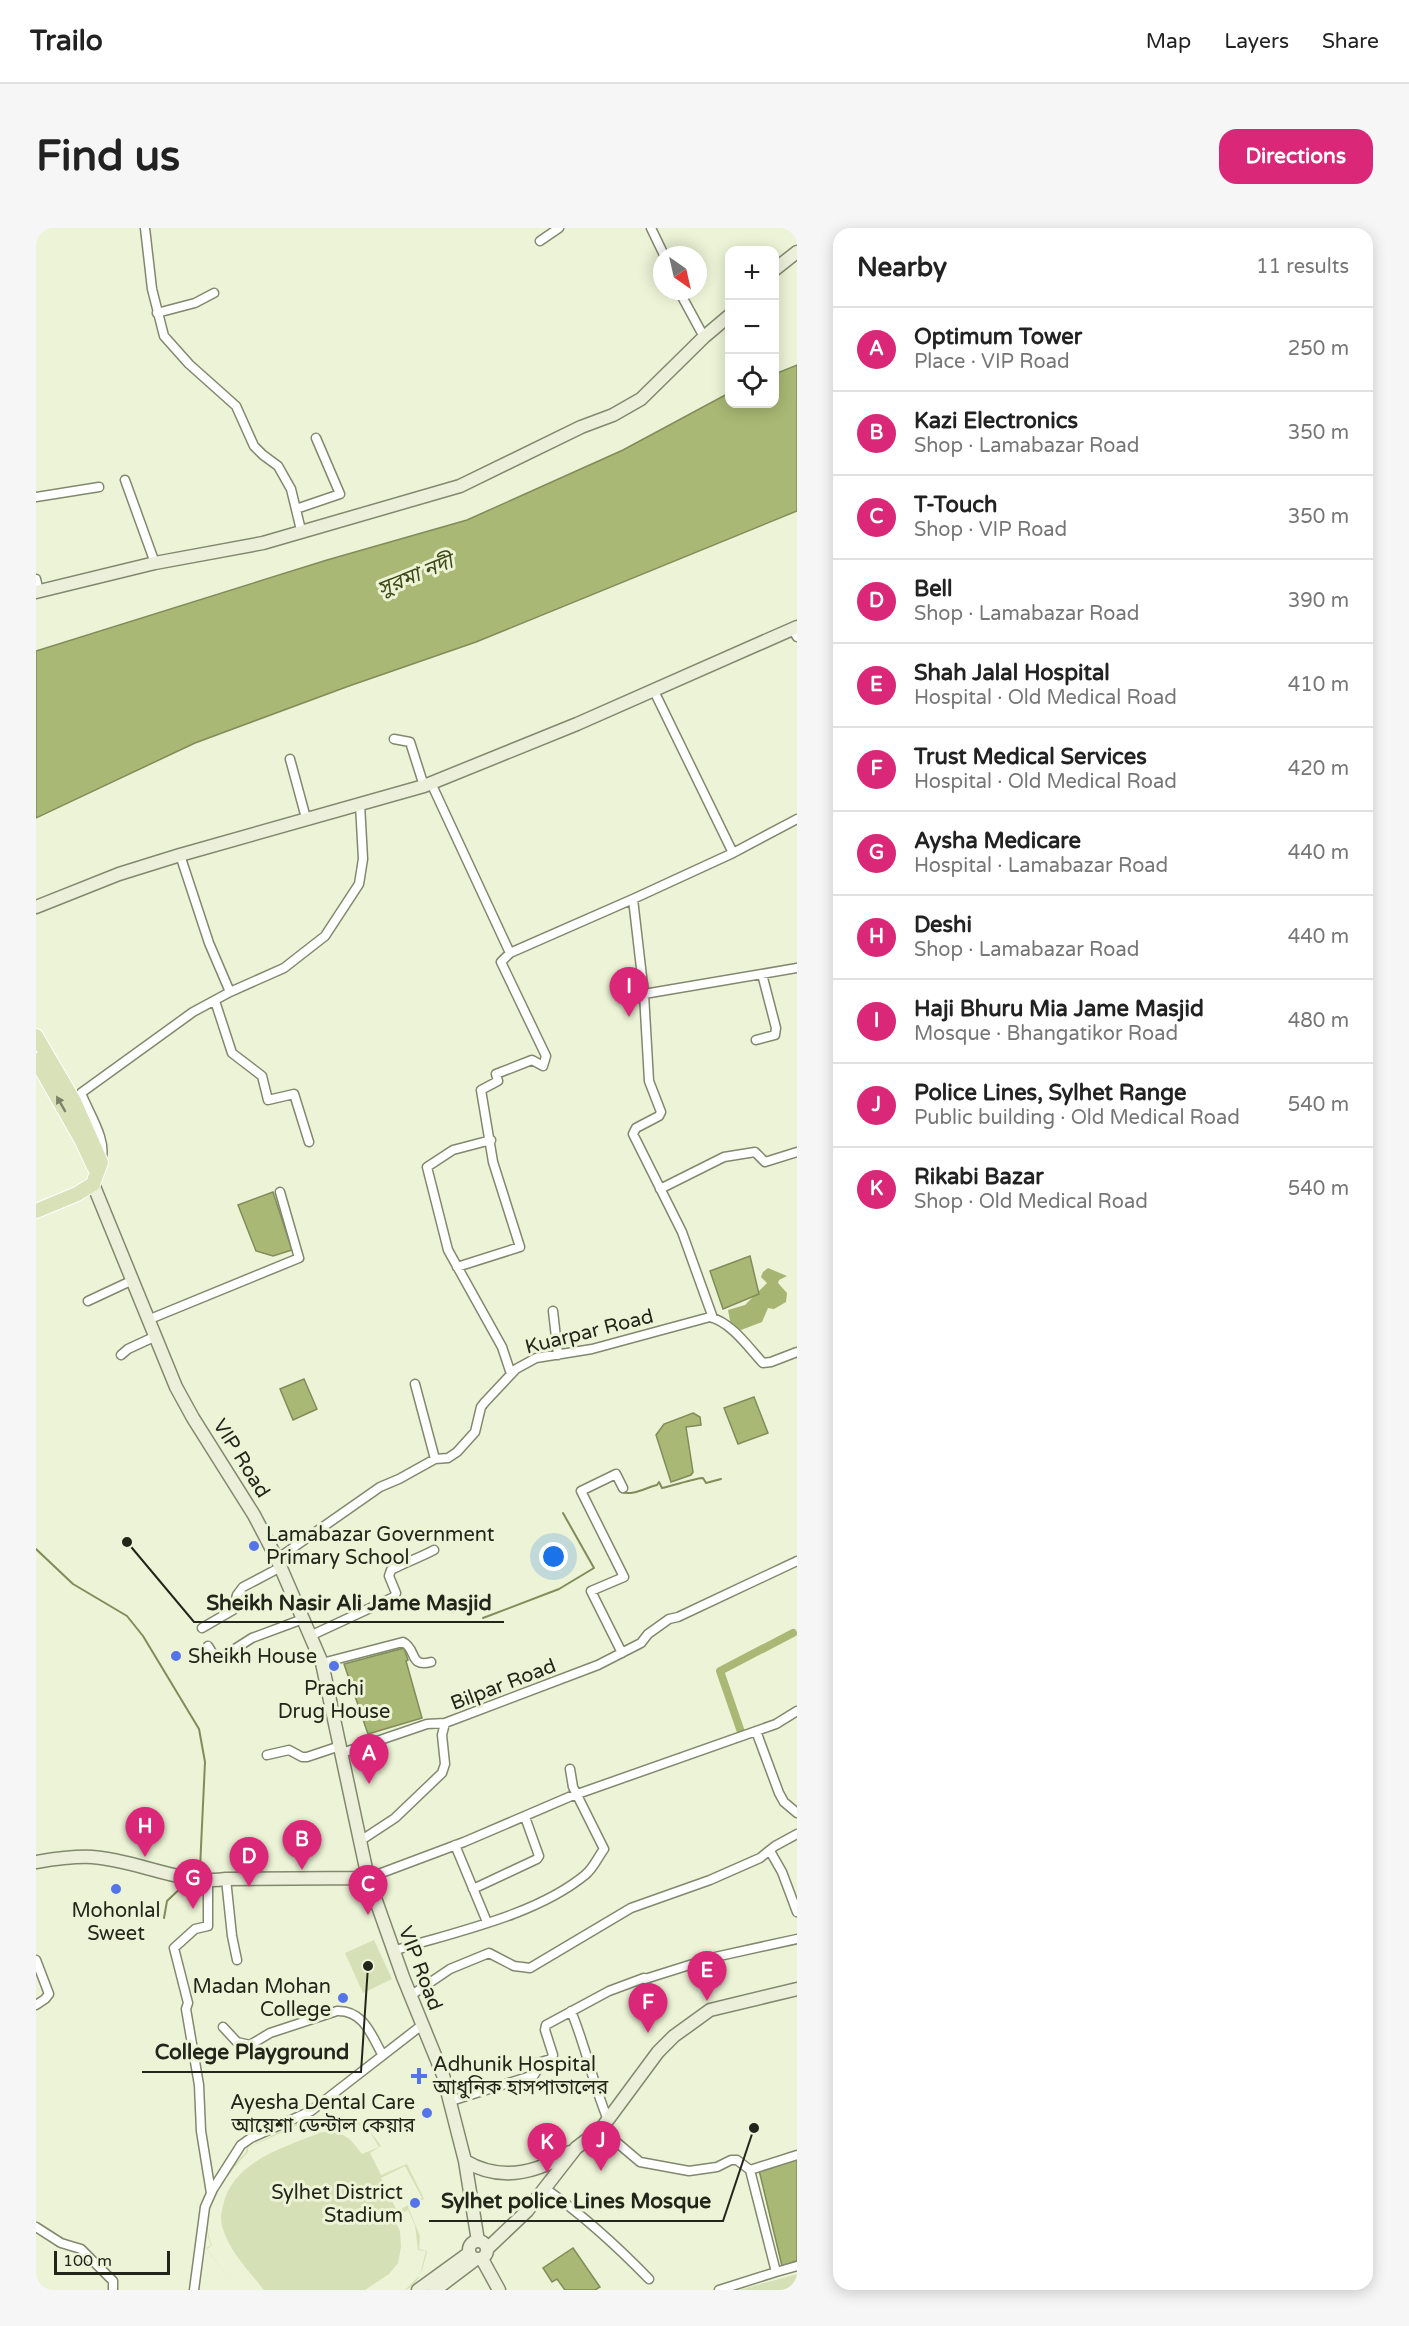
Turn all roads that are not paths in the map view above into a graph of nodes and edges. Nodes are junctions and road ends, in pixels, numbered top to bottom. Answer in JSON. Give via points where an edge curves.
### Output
{"nodes":[{"id":1,"x":146,"y":228,"type":"edge"},
{"id":2,"x":559,"y":228,"type":"edge"},
{"id":3,"x":651,"y":228,"type":"edge"},
{"id":4,"x":540,"y":241,"type":"dead end"},
{"id":5,"x":660,"y":246,"type":"edge"},
{"id":6,"x":797,"y":252,"type":"edge"},
{"id":7,"x":779,"y":266,"type":"edge"},
{"id":8,"x":214,"y":293,"type":"dead end"},
{"id":9,"x":684,"y":300,"type":"edge"},
{"id":10,"x":157,"y":313,"type":"junction"},
{"id":11,"x":725,"y":319,"type":"edge"},
{"id":12,"x":704,"y":337,"type":"junction"},
{"id":13,"x":316,"y":438,"type":"dead end"},
{"id":14,"x":125,"y":480,"type":"dead end"},
{"id":15,"x":99,"y":487,"type":"dead end"},
{"id":16,"x":36,"y":497,"type":"edge"},
{"id":17,"x":296,"y":508,"type":"junction"},
{"id":18,"x":301,"y":530,"type":"junction"},
{"id":19,"x":155,"y":563,"type":"junction"},
{"id":20,"x":36,"y":579,"type":"edge"},
{"id":21,"x":38,"y":592,"type":"edge"},
{"id":22,"x":795,"y":631,"type":"edge"},
{"id":23,"x":654,"y":691,"type":"junction"},
{"id":24,"x":394,"y":739,"type":"dead end"},
{"id":25,"x":290,"y":759,"type":"dead end"},
{"id":26,"x":428,"y":784,"type":"junction"},
{"id":27,"x":360,"y":804,"type":"junction"},
{"id":28,"x":306,"y":818,"type":"junction"},
{"id":29,"x":797,"y":819,"type":"edge"},
{"id":30,"x":733,"y":853,"type":"junction"},
{"id":31,"x":180,"y":855,"type":"junction"},
{"id":32,"x":633,"y":899,"type":"junction"},
{"id":33,"x":36,"y":907,"type":"edge"},
{"id":34,"x":510,"y":953,"type":"junction"},
{"id":35,"x":797,"y":968,"type":"edge"},
{"id":36,"x":762,"y":974,"type":"junction"},
{"id":37,"x":230,"y":992,"type":"junction"},
{"id":38,"x":644,"y":994,"type":"junction"},
{"id":39,"x":215,"y":1001,"type":"junction"},
{"id":40,"x":36,"y":1036,"type":"edge"},
{"id":41,"x":756,"y":1040,"type":"dead end"},
{"id":42,"x":36,"y":1060,"type":"edge"},
{"id":43,"x":491,"y":1140,"type":"junction"},
{"id":44,"x":309,"y":1142,"type":"dead end"},
{"id":45,"x":797,"y":1152,"type":"edge"},
{"id":46,"x":97,"y":1174,"type":"junction"},
{"id":47,"x":660,"y":1189,"type":"junction"},
{"id":48,"x":280,"y":1192,"type":"dead end"},
{"id":49,"x":36,"y":1211,"type":"edge"},
{"id":50,"x":457,"y":1267,"type":"junction"},
{"id":51,"x":133,"y":1280,"type":"junction"},
{"id":52,"x":88,"y":1301,"type":"dead end"},
{"id":53,"x":553,"y":1311,"type":"dead end"},
{"id":54,"x":712,"y":1318,"type":"junction"},
{"id":55,"x":150,"y":1319,"type":"junction"},
{"id":56,"x":156,"y":1336,"type":"junction"},
{"id":57,"x":797,"y":1352,"type":"edge"},
{"id":58,"x":121,"y":1355,"type":"dead end"},
{"id":59,"x":558,"y":1355,"type":"junction"},
{"id":60,"x":511,"y":1374,"type":"junction"},
{"id":61,"x":415,"y":1383,"type":"dead end"},
{"id":62,"x":435,"y":1459,"type":"junction"},
{"id":63,"x":623,"y":1488,"type":"dead end"},
{"id":64,"x":434,"y":1550,"type":"dead end"},
{"id":65,"x":797,"y":1561,"type":"edge"},
{"id":66,"x":279,"y":1563,"type":"junction"},
{"id":67,"x":303,"y":1618,"type":"junction"},
{"id":68,"x":202,"y":1628,"type":"dead end"},
{"id":69,"x":312,"y":1635,"type":"junction"},
{"id":70,"x":208,"y":1646,"type":"dead end"},
{"id":71,"x":622,"y":1653,"type":"junction"},
{"id":72,"x":431,"y":1662,"type":"dead end"},
{"id":73,"x":322,"y":1663,"type":"junction"},
{"id":74,"x":797,"y":1711,"type":"edge"},
{"id":75,"x":446,"y":1723,"type":"junction"},
{"id":76,"x":756,"y":1731,"type":"junction"},
{"id":77,"x":341,"y":1750,"type":"junction"},
{"id":78,"x":267,"y":1755,"type":"dead end"},
{"id":79,"x":570,"y":1769,"type":"dead end"},
{"id":80,"x":577,"y":1794,"type":"junction"},
{"id":81,"x":797,"y":1813,"type":"edge"},
{"id":82,"x":525,"y":1817,"type":"junction"},
{"id":83,"x":797,"y":1834,"type":"edge"},
{"id":84,"x":360,"y":1841,"type":"junction"},
{"id":85,"x":455,"y":1845,"type":"junction"},
{"id":86,"x":770,"y":1851,"type":"junction"},
{"id":87,"x":36,"y":1862,"type":"edge"},
{"id":88,"x":368,"y":1878,"type":"junction"},
{"id":89,"x":226,"y":1879,"type":"junction"},
{"id":90,"x":207,"y":1881,"type":"junction"},
{"id":91,"x":473,"y":1889,"type":"junction"},
{"id":92,"x":797,"y":1912,"type":"edge"},
{"id":93,"x":487,"y":1922,"type":"junction"},
{"id":94,"x":797,"y":1939,"type":"edge"},
{"id":95,"x":393,"y":1951,"type":"junction"},
{"id":96,"x":36,"y":1960,"type":"edge"},
{"id":97,"x":237,"y":1960,"type":"dead end"},
{"id":98,"x":797,"y":1989,"type":"edge"},
{"id":99,"x":410,"y":1996,"type":"junction"},
{"id":100,"x":36,"y":2005,"type":"edge"},
{"id":101,"x":571,"y":2011,"type":"junction"},
{"id":102,"x":422,"y":2025,"type":"junction"},
{"id":103,"x":223,"y":2027,"type":"dead end"},
{"id":104,"x":382,"y":2054,"type":"junction"},
{"id":105,"x":451,"y":2101,"type":"junction"},
{"id":106,"x":605,"y":2124,"type":"junction"},
{"id":107,"x":576,"y":2148,"type":"junction"},
{"id":108,"x":797,"y":2155,"type":"edge"},
{"id":109,"x":465,"y":2161,"type":"junction"},
{"id":110,"x":750,"y":2170,"type":"junction"},
{"id":111,"x":546,"y":2189,"type":"junction"},
{"id":112,"x":211,"y":2193,"type":"junction"},
{"id":113,"x":36,"y":2227,"type":"edge"},
{"id":114,"x":478,"y":2252,"type":"junction"},
{"id":115,"x":797,"y":2266,"type":"edge"},
{"id":116,"x":776,"y":2272,"type":"junction"},
{"id":117,"x":649,"y":2279,"type":"dead end"},
{"id":118,"x":113,"y":2290,"type":"edge"},
{"id":119,"x":194,"y":2290,"type":"edge"},
{"id":120,"x":418,"y":2290,"type":"edge"},
{"id":121,"x":435,"y":2290,"type":"edge"},
{"id":122,"x":499,"y":2290,"type":"edge"},
{"id":123,"x":719,"y":2290,"type":"edge"}],
"edges":[{"from":1,"to":10,"type":"street"},
{"from":2,"to":4,"type":"street"},
{"from":3,"to":5,"type":"street"},
{"from":6,"to":7,"type":"street"},
{"from":8,"to":10,"type":"street","via":[[195,303]]},
{"from":9,"to":12,"type":"street"},
{"from":10,"to":17,"type":"street","via":[[164,336],[236,406],[254,446],[278,466]]},
{"from":11,"to":12,"type":"street"},
{"from":12,"to":18,"type":"street","via":[[641,399],[613,415],[460,486]]},
{"from":13,"to":17,"type":"street","via":[[339,494]]},
{"from":14,"to":19,"type":"street"},
{"from":15,"to":16,"type":"street"},
{"from":17,"to":18,"type":"street"},
{"from":18,"to":19,"type":"street","via":[[263,543]]},
{"from":19,"to":21,"type":"street"},
{"from":20,"to":21,"type":"street"},
{"from":22,"to":23,"type":"street"},
{"from":23,"to":26,"type":"street"},
{"from":23,"to":30,"type":"street"},
{"from":24,"to":26,"type":"street","via":[[411,742]]},
{"from":25,"to":28,"type":"street"},
{"from":26,"to":27,"type":"street"},
{"from":26,"to":34,"type":"street"},
{"from":27,"to":28,"type":"street"},
{"from":27,"to":37,"type":"street","via":[[363,859],[359,884],[325,936],[284,968]]},
{"from":28,"to":31,"type":"street"},
{"from":29,"to":30,"type":"street"},
{"from":30,"to":32,"type":"street"},
{"from":31,"to":33,"type":"street"},
{"from":31,"to":37,"type":"street"},
{"from":32,"to":34,"type":"street"},
{"from":32,"to":38,"type":"street"},
{"from":34,"to":43,"type":"street","via":[[501,962],[546,1056],[543,1066],[532,1060],[496,1074],[498,1081],[481,1090]]},
{"from":35,"to":36,"type":"street"},
{"from":36,"to":38,"type":"street"},
{"from":36,"to":41,"type":"street","via":[[776,1028],[775,1035]]},
{"from":37,"to":39,"type":"street"},
{"from":38,"to":47,"type":"street","via":[[649,1081],[661,1112],[633,1134]]},
{"from":39,"to":44,"type":"street","via":[[232,1053],[262,1076],[268,1100],[294,1094]]},
{"from":39,"to":46,"type":"street","via":[[193,1012],[81,1094],[104,1153]]},
{"from":40,"to":46,"type":"main road","via":[[74,1101]]},
{"from":46,"to":42,"type":"main road","one_way":true},
{"from":43,"to":50,"type":"street","via":[[453,1150],[427,1167],[448,1250]]},
{"from":43,"to":50,"type":"street","via":[[493,1162],[520,1247]]},
{"from":45,"to":47,"type":"street","via":[[765,1162],[755,1152],[724,1157]]},
{"from":46,"to":49,"type":"main road","via":[[77,1194]]},
{"from":46,"to":51,"type":"street","name":"VIP Road"},
{"from":47,"to":54,"type":"street","via":[[682,1232]]},
{"from":48,"to":55,"type":"street","via":[[299,1258]]},
{"from":50,"to":60,"type":"street","via":[[502,1347]]},
{"from":51,"to":52,"type":"street"},
{"from":51,"to":55,"type":"street","name":"VIP Road"},
{"from":53,"to":59,"type":"street"},
{"from":54,"to":57,"type":"street","via":[[739,1336],[763,1362]]},
{"from":54,"to":59,"type":"street","name":"Kuarpar Road"},
{"from":55,"to":56,"type":"street","name":"VIP Road"},
{"from":56,"to":58,"type":"street"},
{"from":56,"to":66,"type":"street","name":"VIP Road","via":[[184,1403],[238,1486]]},
{"from":59,"to":60,"type":"street","name":"Kuarpar Road","via":[[536,1358]]},
{"from":60,"to":62,"type":"street","name":"Kuarpar Road","via":[[481,1407],[475,1432],[465,1444],[448,1458]]},
{"from":61,"to":62,"type":"street"},
{"from":62,"to":66,"type":"street","name":"Kuarpar Road","via":[[380,1487]]},
{"from":63,"to":71,"type":"street","via":[[616,1474],[581,1491],[624,1577],[591,1591]]},
{"from":64,"to":69,"type":"street","via":[[391,1570],[389,1576],[396,1595]]},
{"from":65,"to":71,"type":"street","name":"Bilpar Road","via":[[669,1619],[641,1643]]},
{"from":66,"to":67,"type":"street","name":"VIP Road"},
{"from":66,"to":68,"type":"street","name":"Kuarpar Road","via":[[243,1587],[233,1610]]},
{"from":67,"to":69,"type":"street","name":"VIP Road"},
{"from":67,"to":70,"type":"street","via":[[252,1638],[217,1659]]},
{"from":69,"to":73,"type":"street","name":"VIP Road"},
{"from":71,"to":75,"type":"street","name":"Bilpar Road"},
{"from":72,"to":73,"type":"street","via":[[416,1661],[403,1642]]},
{"from":73,"to":77,"type":"street","name":"VIP Road"},
{"from":74,"to":76,"type":"street"},
{"from":75,"to":77,"type":"street","via":[[427,1724]]},
{"from":75,"to":84,"type":"street","name":"Bilpar Road","via":[[442,1735],[442,1773],[395,1818]]},
{"from":76,"to":80,"type":"street"},
{"from":76,"to":81,"type":"street","via":[[783,1802]]},
{"from":77,"to":78,"type":"street","via":[[307,1757],[289,1750]]},
{"from":77,"to":84,"type":"street","name":"VIP Road"},
{"from":79,"to":80,"type":"street"},
{"from":80,"to":82,"type":"street"},
{"from":80,"to":93,"type":"street","via":[[604,1849],[587,1874],[537,1904]]},
{"from":82,"to":85,"type":"street"},
{"from":82,"to":91,"type":"street","via":[[537,1859]]},
{"from":83,"to":86,"type":"street"},
{"from":84,"to":88,"type":"street","name":"VIP Road"},
{"from":85,"to":88,"type":"street"},
{"from":85,"to":91,"type":"street"},
{"from":86,"to":92,"type":"street"},
{"from":86,"to":99,"type":"street","via":[[720,1876],[632,1908],[530,1968],[514,1966],[489,1953],[450,1969]]},
{"from":87,"to":90,"type":"street","via":[[93,1857]]},
{"from":88,"to":89,"type":"street"},
{"from":88,"to":95,"type":"street","name":"VIP Road"},
{"from":89,"to":90,"type":"street"},
{"from":89,"to":97,"type":"street"},
{"from":90,"to":112,"type":"street","via":[[208,1926],[195,1929],[174,1948],[188,2002]]},
{"from":91,"to":93,"type":"street"},
{"from":93,"to":95,"type":"street"},
{"from":94,"to":101,"type":"street","via":[[644,1978]]},
{"from":95,"to":99,"type":"street","name":"VIP Road"},
{"from":96,"to":100,"type":"street","via":[[49,1994]]},
{"from":98,"to":106,"type":"street","via":[[710,2010],[696,2019],[658,2052]]},
{"from":99,"to":102,"type":"street","name":"VIP Road"},
{"from":101,"to":105,"type":"street","via":[[545,2026],[553,2055],[534,2064],[534,2075]]},
{"from":101,"to":106,"type":"street"},
{"from":102,"to":104,"type":"street"},
{"from":102,"to":105,"type":"street","name":"VIP Road"},
{"from":103,"to":104,"type":"street","via":[[237,2042],[250,2045],[270,2033],[345,2011],[358,2016]]},
{"from":104,"to":112,"type":"street","via":[[311,2111],[241,2145]]},
{"from":105,"to":109,"type":"street","name":"VIP Road"},
{"from":106,"to":107,"type":"street"},
{"from":106,"to":110,"type":"street","via":[[640,2162],[689,2171],[737,2160]]},
{"from":107,"to":109,"type":"street","via":[[531,2171],[513,2174],[499,2174]]},
{"from":107,"to":111,"type":"street"},
{"from":108,"to":110,"type":"street"},
{"from":109,"to":114,"type":"street","name":"VIP Road"},
{"from":110,"to":116,"type":"street"},
{"from":111,"to":114,"type":"street","via":[[527,2211]]},
{"from":111,"to":117,"type":"street","via":[[578,2211]]},
{"from":112,"to":119,"type":"street","via":[[205,2207]]},
{"from":113,"to":118,"type":"street","via":[[61,2243],[81,2249],[113,2281]]},
{"from":114,"to":120,"type":"street"},
{"from":114,"to":121,"type":"street"},
{"from":114,"to":122,"type":"street","name":"VIP Road"},
{"from":115,"to":116,"type":"street"},
{"from":116,"to":123,"type":"street"}]}
